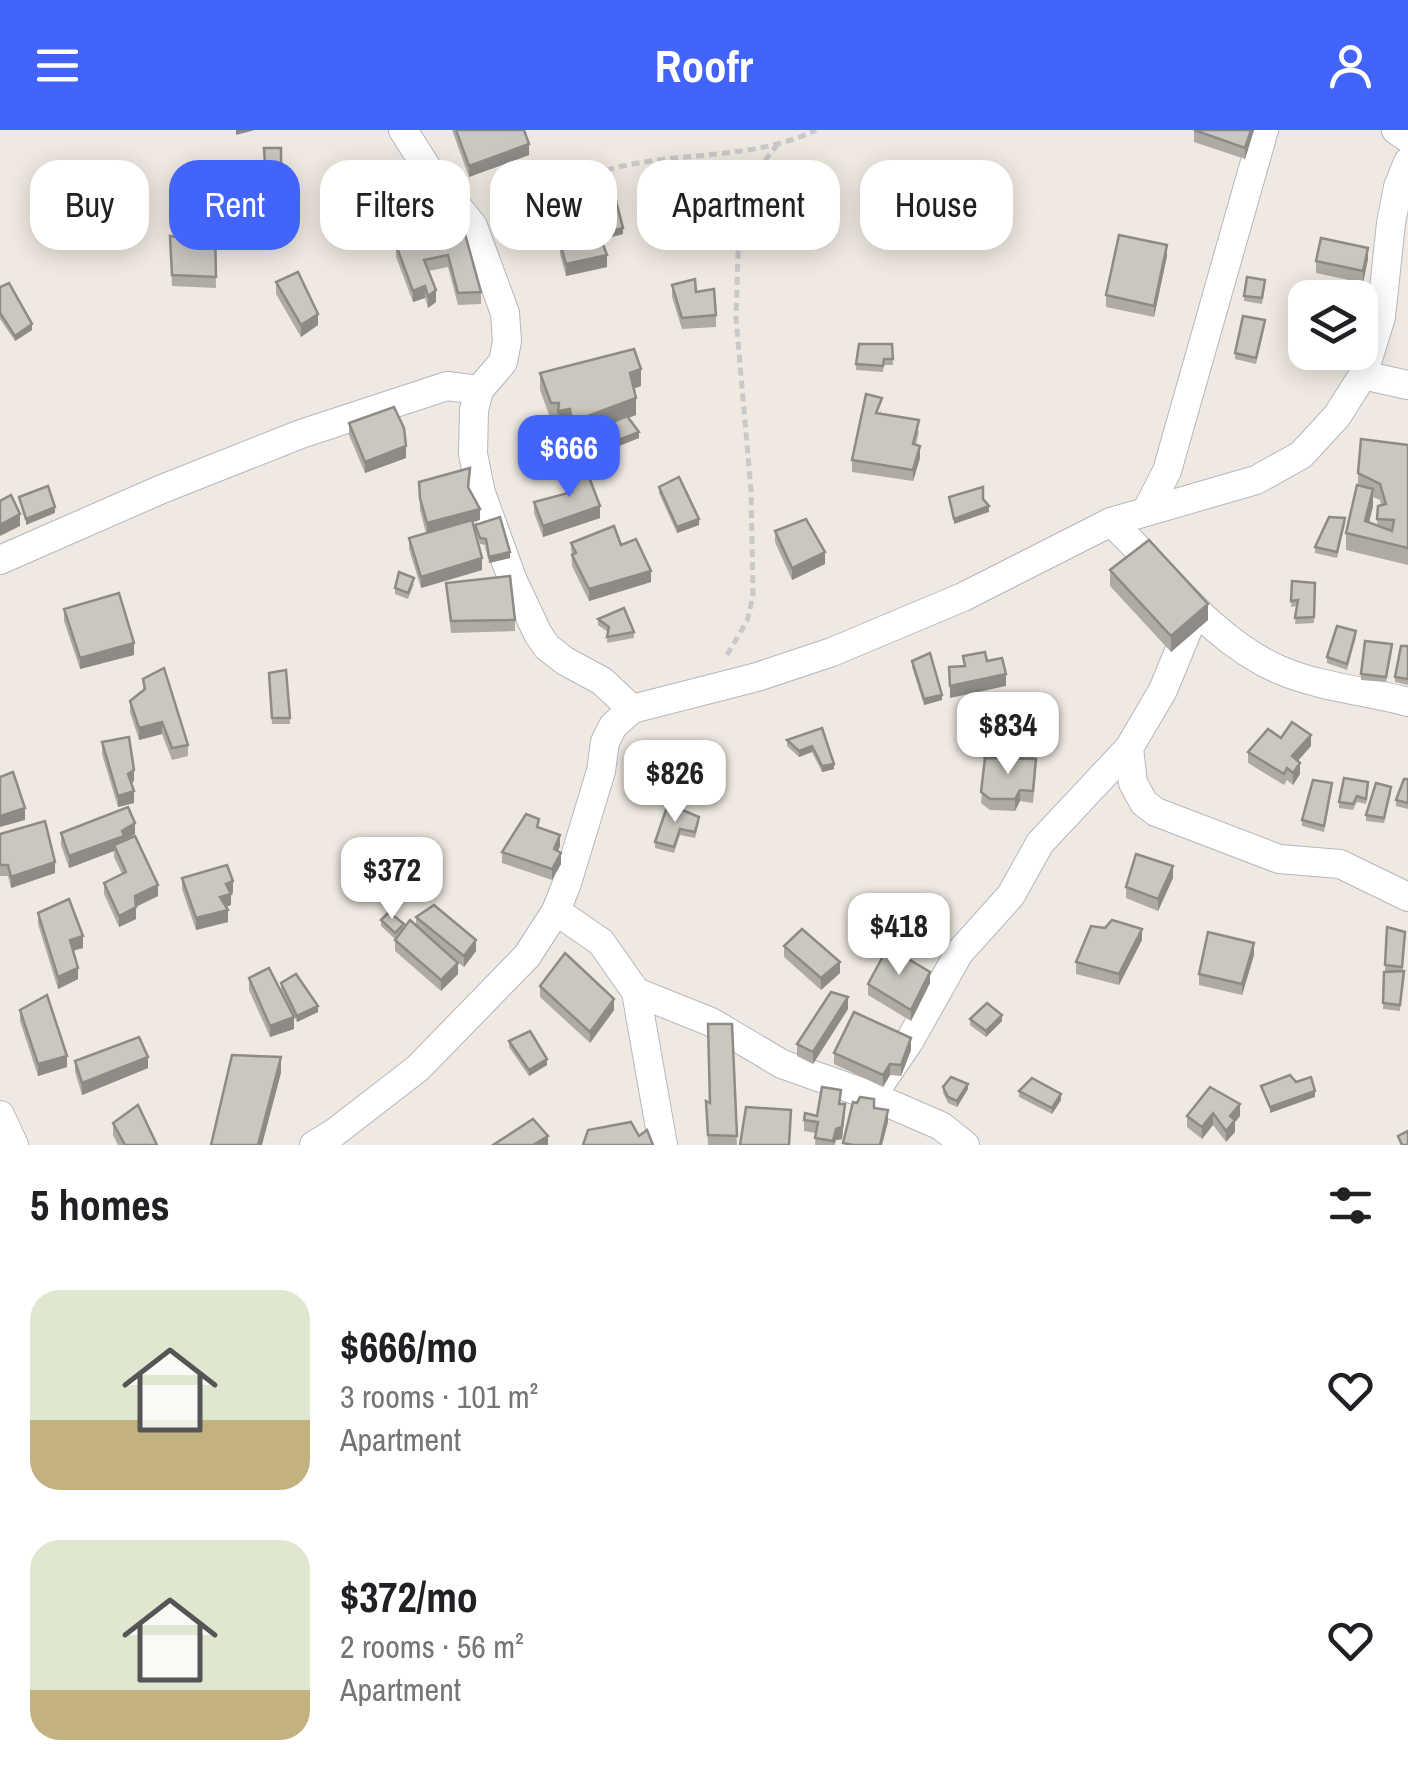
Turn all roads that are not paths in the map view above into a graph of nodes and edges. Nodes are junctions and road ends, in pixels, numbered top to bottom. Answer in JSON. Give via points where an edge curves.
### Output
{"nodes":[{"id":1,"x":403,"y":130,"type":"edge"},
{"id":2,"x":1264,"y":130,"type":"edge"},
{"id":3,"x":1396,"y":130,"type":"edge"},
{"id":4,"x":1408,"y":138,"type":"edge"},
{"id":5,"x":1408,"y":162,"type":"edge"},
{"id":6,"x":1399,"y":262,"type":"edge"},
{"id":7,"x":1363,"y":374,"type":"junction"},
{"id":8,"x":1408,"y":385,"type":"edge"},
{"id":9,"x":479,"y":390,"type":"junction"},
{"id":10,"x":1147,"y":510,"type":"junction"},
{"id":11,"x":1111,"y":522,"type":"junction"},
{"id":12,"x":0,"y":560,"type":"edge"},
{"id":13,"x":1196,"y":610,"type":"junction"},
{"id":14,"x":1408,"y":702,"type":"edge"},
{"id":15,"x":632,"y":709,"type":"junction"},
{"id":16,"x":1130,"y":748,"type":"junction"},
{"id":17,"x":1096,"y":782,"type":"junction"},
{"id":18,"x":1140,"y":796,"type":"junction"},
{"id":19,"x":1408,"y":897,"type":"edge"},
{"id":20,"x":556,"y":911,"type":"junction"},
{"id":21,"x":636,"y":992,"type":"junction"},
{"id":22,"x":872,"y":1096,"type":"junction"},
{"id":23,"x":0,"y":1115,"type":"edge"},
{"id":24,"x":14,"y":1145,"type":"edge"},
{"id":25,"x":314,"y":1145,"type":"edge"},
{"id":26,"x":663,"y":1145,"type":"edge"},
{"id":27,"x":965,"y":1145,"type":"edge"}],
"edges":[{"from":1,"to":9,"type":"street","via":[[473,226],[504,313],[503,362]]},
{"from":2,"to":10,"type":"street","via":[[1167,470]]},
{"from":3,"to":4,"type":"street"},
{"from":5,"to":6,"type":"street","via":[[1391,223]]},
{"from":6,"to":7,"type":"street"},
{"from":7,"to":8,"type":"street"},
{"from":7,"to":10,"type":"street","via":[[1322,435],[1291,463],[1232,489]]},
{"from":9,"to":12,"type":"street","via":[[447,386],[301,434]]},
{"from":9,"to":15,"type":"street","via":[[473,454],[481,493],[538,634]]},
{"from":10,"to":11,"type":"street"},
{"from":11,"to":13,"type":"street"},
{"from":11,"to":15,"type":"street","via":[[866,639]]},
{"from":13,"to":14,"type":"street","via":[[1248,653],[1286,673]]},
{"from":13,"to":16,"type":"street","via":[[1164,690]]},
{"from":15,"to":20,"type":"street","via":[[605,742],[602,772]]},
{"from":16,"to":17,"type":"street"},
{"from":16,"to":18,"type":"street"},
{"from":17,"to":18,"type":"street"},
{"from":17,"to":22,"type":"street","via":[[1040,843],[1011,895],[969,940]]},
{"from":18,"to":19,"type":"street","via":[[1156,812],[1279,859],[1340,864]]},
{"from":20,"to":21,"type":"street","via":[[601,942]]},
{"from":20,"to":25,"type":"street","via":[[527,956],[418,1068]]},
{"from":21,"to":22,"type":"street","via":[[711,1022],[782,1064]]},
{"from":21,"to":26,"type":"street"},
{"from":22,"to":27,"type":"street","via":[[941,1126]]},
{"from":23,"to":24,"type":"street"}]}
